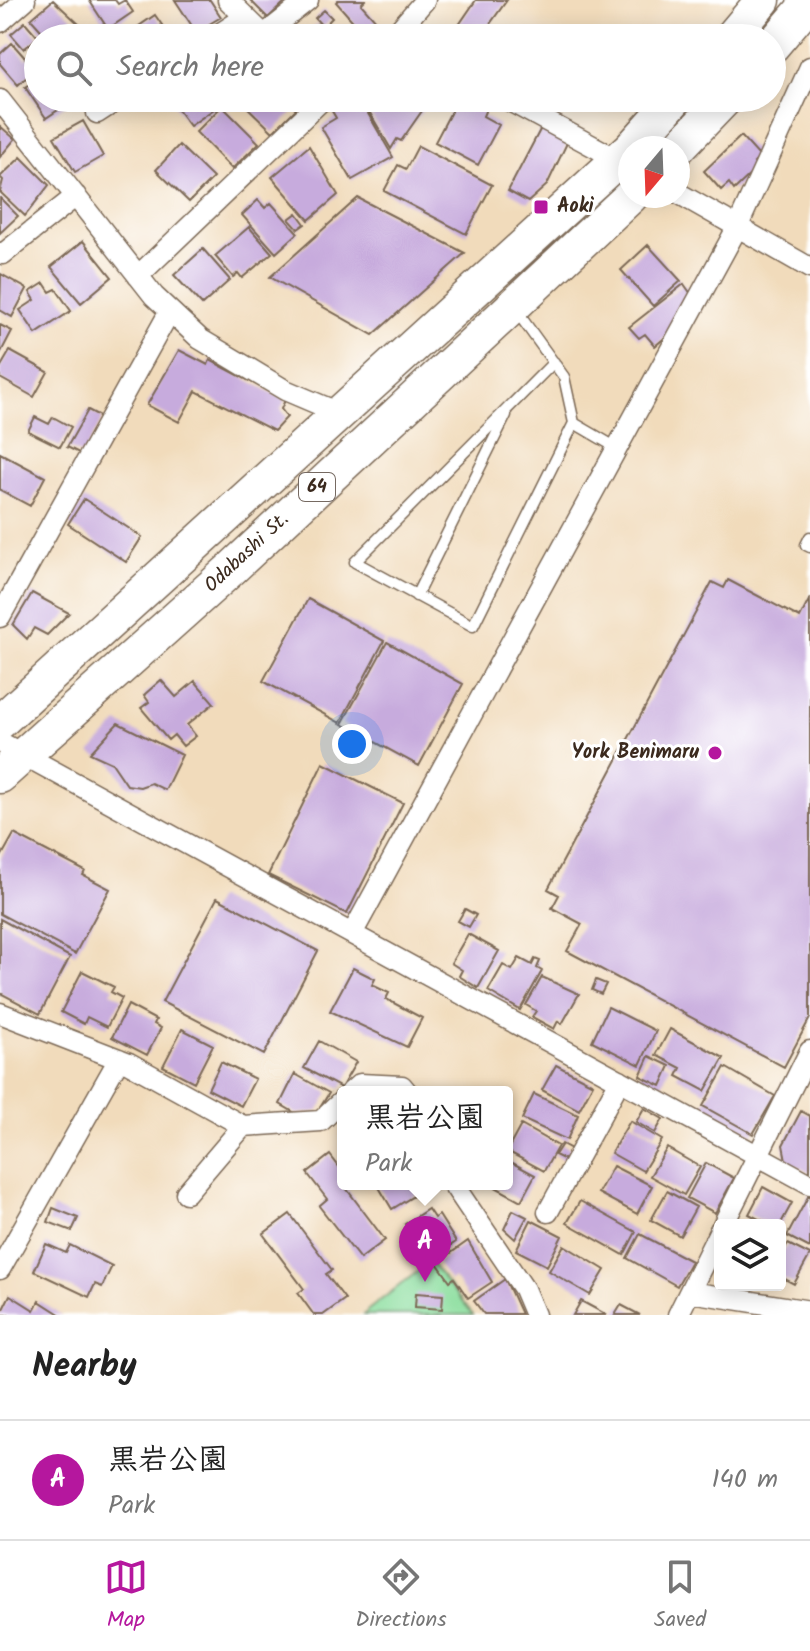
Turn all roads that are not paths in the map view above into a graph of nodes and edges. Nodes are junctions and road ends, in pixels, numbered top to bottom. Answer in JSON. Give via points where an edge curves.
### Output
{"nodes":[{"id":1,"x":25,"y":0,"type":"edge"},
{"id":2,"x":228,"y":0,"type":"edge"},
{"id":3,"x":308,"y":0,"type":"edge"},
{"id":4,"x":425,"y":0,"type":"edge"},
{"id":5,"x":763,"y":0,"type":"edge"},
{"id":6,"x":810,"y":1,"type":"edge"},
{"id":7,"x":245,"y":17,"type":"junction"},
{"id":8,"x":0,"y":22,"type":"edge"},
{"id":9,"x":234,"y":24,"type":"edge"},
{"id":10,"x":253,"y":24,"type":"edge"},
{"id":11,"x":280,"y":24,"type":"edge"},
{"id":12,"x":406,"y":24,"type":"edge"},
{"id":13,"x":743,"y":24,"type":"edge"},
{"id":14,"x":786,"y":29,"type":"edge"},
{"id":15,"x":810,"y":67,"type":"edge"},
{"id":16,"x":0,"y":100,"type":"edge"},
{"id":17,"x":303,"y":112,"type":"edge"},
{"id":18,"x":534,"y":112,"type":"edge"},
{"id":19,"x":664,"y":112,"type":"edge"},
{"id":20,"x":713,"y":112,"type":"edge"},
{"id":21,"x":645,"y":136,"type":"edge"},
{"id":22,"x":690,"y":136,"type":"edge"},
{"id":23,"x":618,"y":151,"type":"edge"},
{"id":24,"x":618,"y":165,"type":"edge"},
{"id":25,"x":76,"y":196,"type":"junction"},
{"id":26,"x":690,"y":200,"type":"edge"},
{"id":27,"x":618,"y":208,"type":"edge"},
{"id":28,"x":737,"y":228,"type":"junction"},
{"id":29,"x":0,"y":253,"type":"edge"},
{"id":30,"x":810,"y":268,"type":"edge"},
{"id":31,"x":138,"y":276,"type":"junction"},
{"id":32,"x":514,"y":307,"type":"junction"},
{"id":33,"x":170,"y":311,"type":"junction"},
{"id":34,"x":554,"y":362,"type":"junction"},
{"id":35,"x":511,"y":406,"type":"junction"},
{"id":36,"x":339,"y":413,"type":"junction"},
{"id":37,"x":574,"y":423,"type":"junction"},
{"id":38,"x":617,"y":448,"type":"junction"},
{"id":39,"x":810,"y":537,"type":"edge"},
{"id":40,"x":810,"y":547,"type":"edge"},
{"id":41,"x":416,"y":596,"type":"junction"},
{"id":42,"x":0,"y":617,"type":"edge"},
{"id":43,"x":0,"y":722,"type":"edge"},
{"id":44,"x":8,"y":758,"type":"edge"},
{"id":45,"x":352,"y":934,"type":"junction"},
{"id":46,"x":0,"y":1013,"type":"edge"},
{"id":47,"x":810,"y":1051,"type":"edge"},
{"id":48,"x":119,"y":1059,"type":"junction"},
{"id":49,"x":620,"y":1080,"type":"junction"},
{"id":50,"x":358,"y":1086,"type":"edge"},
{"id":51,"x":402,"y":1086,"type":"edge"},
{"id":52,"x":337,"y":1106,"type":"edge"},
{"id":53,"x":243,"y":1126,"type":"junction"},
{"id":54,"x":758,"y":1155,"type":"junction"},
{"id":55,"x":810,"y":1184,"type":"edge"},
{"id":56,"x":457,"y":1190,"type":"edge"},
{"id":57,"x":186,"y":1193,"type":"dead end"},
{"id":58,"x":548,"y":1212,"type":"dead end"},
{"id":59,"x":726,"y":1219,"type":"edge"},
{"id":60,"x":714,"y":1242,"type":"edge"},
{"id":61,"x":0,"y":1269,"type":"edge"},
{"id":62,"x":690,"y":1292,"type":"junction"},
{"id":63,"x":810,"y":1311,"type":"edge"},
{"id":64,"x":535,"y":1315,"type":"edge"},
{"id":65,"x":678,"y":1315,"type":"edge"}],
"edges":[{"from":1,"to":8,"type":"street"},
{"from":2,"to":7,"type":"street"},
{"from":3,"to":11,"type":"street"},
{"from":4,"to":12,"type":"street"},
{"from":5,"to":13,"type":"main road"},
{"from":6,"to":14,"type":"main road"},
{"from":7,"to":9,"type":"street"},
{"from":7,"to":10,"type":"street"},
{"from":15,"to":28,"type":"street"},
{"from":16,"to":25,"type":"street"},
{"from":17,"to":31,"type":"street"},
{"from":18,"to":23,"type":"street"},
{"from":19,"to":21,"type":"main road","name":"Odabashi St.","number":"64"},
{"from":20,"to":22,"type":"main road"},
{"from":24,"to":36,"type":"main road","name":"Odabashi St.","number":"64"},
{"from":25,"to":29,"type":"street"},
{"from":25,"to":31,"type":"street"},
{"from":26,"to":28,"type":"street"},
{"from":27,"to":32,"type":"main road","name":"Odabashi St.","number":"64"},
{"from":28,"to":30,"type":"street"},
{"from":28,"to":38,"type":"street"},
{"from":31,"to":33,"type":"street"},
{"from":32,"to":34,"type":"lane"},
{"from":32,"to":44,"type":"main road","name":"Odabashi St.","number":"64","via":[[229,571]]},
{"from":33,"to":36,"type":"street","via":[[200,339],[285,390]]},
{"from":33,"to":42,"type":"street"},
{"from":34,"to":35,"type":"lane"},
{"from":34,"to":37,"type":"lane","via":[[564,377]]},
{"from":35,"to":41,"type":"lane"},
{"from":35,"to":41,"type":"lane","via":[[355,562]]},
{"from":36,"to":43,"type":"main road","name":"Odabashi St.","number":"64"},
{"from":37,"to":38,"type":"lane"},
{"from":37,"to":41,"type":"lane","via":[[473,626]]},
{"from":38,"to":45,"type":"street"},
{"from":39,"to":40,"type":"lane"},
{"from":44,"to":45,"type":"street"},
{"from":45,"to":49,"type":"street"},
{"from":46,"to":48,"type":"street"},
{"from":47,"to":54,"type":"street"},
{"from":48,"to":53,"type":"street"},
{"from":48,"to":61,"type":"street"},
{"from":49,"to":54,"type":"street"},
{"from":49,"to":58,"type":"street"},
{"from":50,"to":51,"type":"street"},
{"from":52,"to":53,"type":"street","via":[[321,1121]]},
{"from":53,"to":57,"type":"street"},
{"from":54,"to":55,"type":"street"},
{"from":54,"to":59,"type":"street"},
{"from":56,"to":64,"type":"street","via":[[524,1289]]},
{"from":60,"to":62,"type":"street"},
{"from":62,"to":63,"type":"street"},
{"from":62,"to":65,"type":"street"}]}
